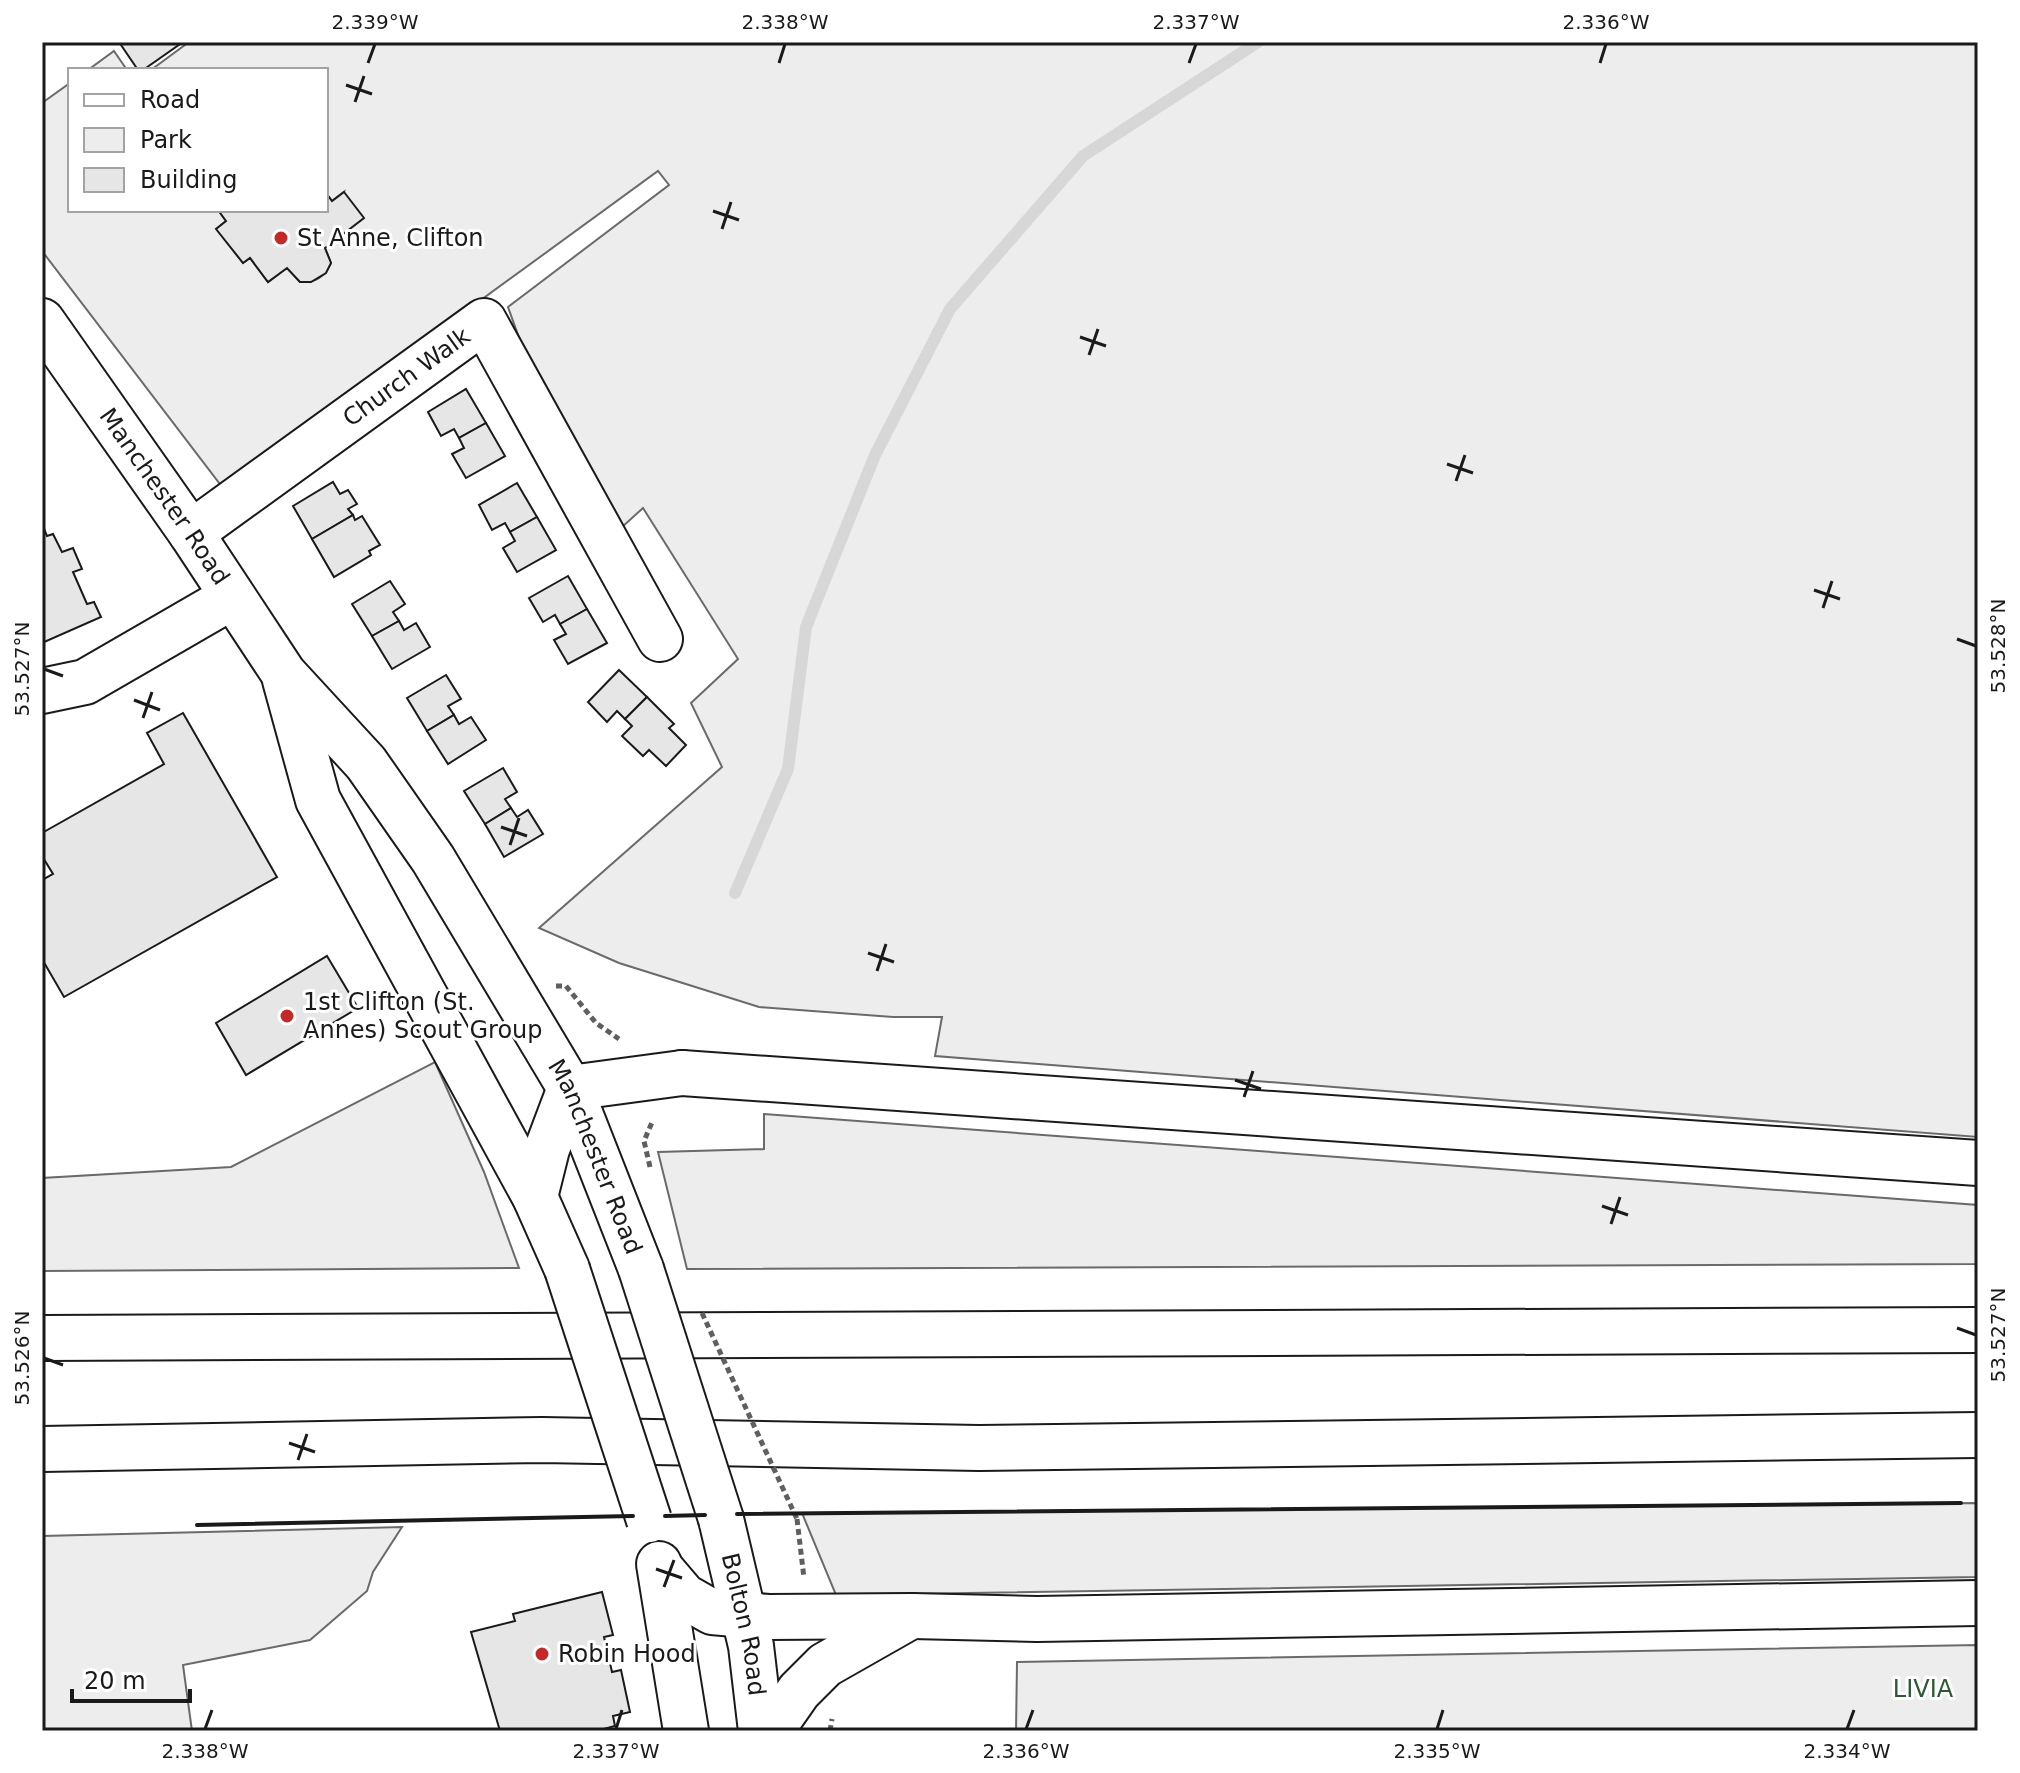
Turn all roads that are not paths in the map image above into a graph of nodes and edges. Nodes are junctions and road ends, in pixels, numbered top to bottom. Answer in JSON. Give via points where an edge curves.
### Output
{"nodes":[{"id":1,"x":42,"y":321,"type":"edge"},
{"id":2,"x":191,"y":533,"type":"junction"},
{"id":3,"x":232,"y":597,"type":"junction"},
{"id":4,"x":660,"y":639,"type":"dead end"},
{"id":5,"x":284,"y":674,"type":"junction"},
{"id":6,"x":42,"y":691,"type":"edge"},
{"id":7,"x":570,"y":1088,"type":"junction"},
{"id":8,"x":1978,"y":1163,"type":"edge"},
{"id":9,"x":535,"y":1197,"type":"junction"},
{"id":10,"x":1978,"y":1330,"type":"edge"},
{"id":11,"x":42,"y":1338,"type":"edge"},
{"id":12,"x":1978,"y":1435,"type":"edge"},
{"id":13,"x":42,"y":1449,"type":"edge"},
{"id":14,"x":721,"y":1519,"type":"joint"},
{"id":15,"x":661,"y":1569,"type":"junction"},
{"id":16,"x":1978,"y":1603,"type":"edge"},
{"id":17,"x":743,"y":1615,"type":"junction"},
{"id":18,"x":912,"y":1616,"type":"junction"},
{"id":19,"x":686,"y":1731,"type":"edge"},
{"id":20,"x":761,"y":1731,"type":"edge"},
{"id":21,"x":771,"y":1731,"type":"edge"}],
"edges":[{"from":1,"to":2,"type":"main road","name":"Manchester Road"},
{"from":2,"to":3,"type":"main road","name":"Manchester Road"},
{"from":2,"to":4,"type":"main road","name":"Church Walk","via":[[484,321]]},
{"from":3,"to":5,"type":"main road","name":"Manchester Road"},
{"from":3,"to":6,"type":"main road","via":[[85,682]]},
{"from":5,"to":7,"type":"main road","name":"Manchester Road","via":[[366,763],[433,859]]},
{"from":5,"to":9,"type":"main road","name":"Manchester Road","via":[[318,800]]},
{"from":7,"to":8,"type":"main road"},
{"from":7,"to":9,"type":"main road"},
{"from":7,"to":14,"type":"main road","name":"Manchester Road","bridge":true,"via":[[641,1269]]},
{"from":9,"to":15,"type":"main road","name":"Manchester Road","bridge":true,"via":[[567,1269]]},
{"from":10,"to":11,"type":"main road"},
{"from":12,"to":13,"type":"main road","via":[[979,1448],[542,1440]]},
{"from":14,"to":17,"type":"main road","name":"Bolton Road"},
{"from":15,"to":17,"type":"main road","via":[[684,1596],[712,1612]]},
{"from":15,"to":19,"type":"main road"},
{"from":16,"to":18,"type":"main road","via":[[1037,1619]]},
{"from":17,"to":18,"type":"main road"},
{"from":17,"to":20,"type":"main road","name":"Bolton Road"},
{"from":18,"to":21,"type":"main road","via":[[825,1665]]}]}
